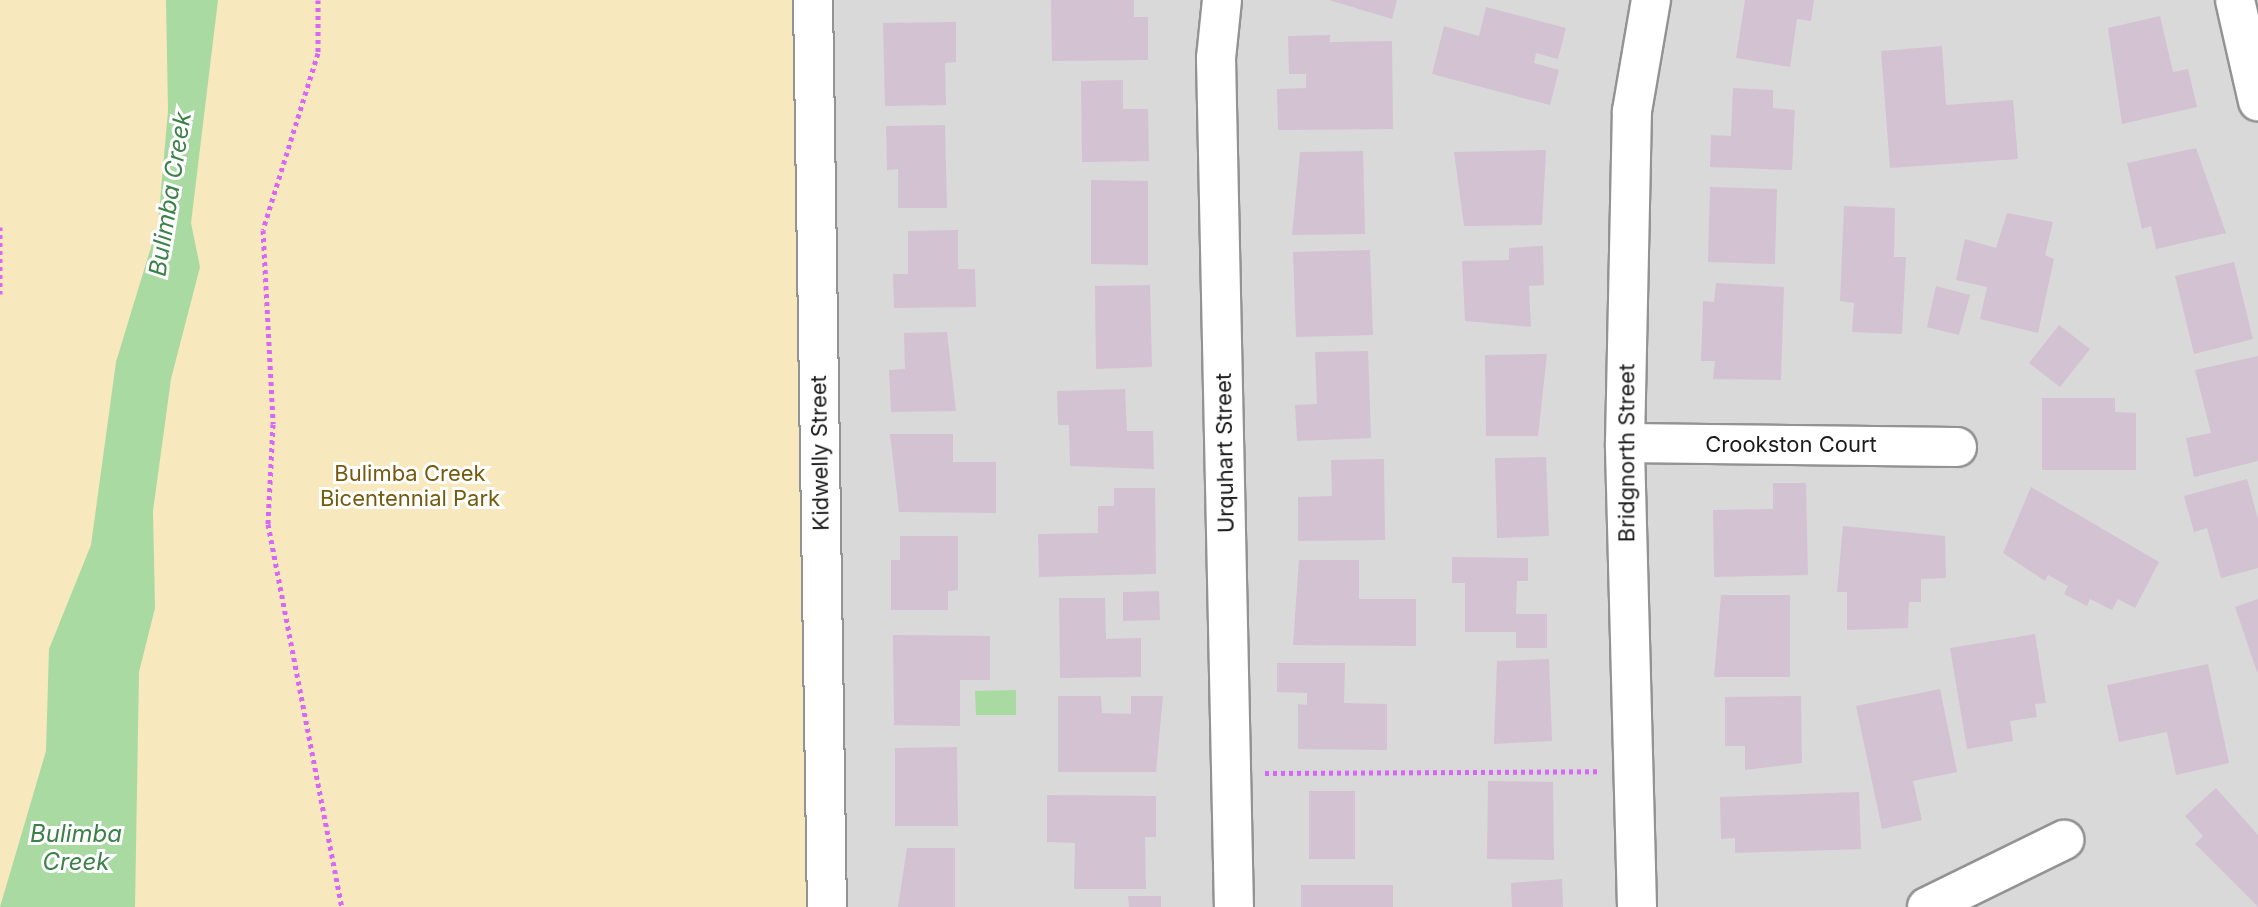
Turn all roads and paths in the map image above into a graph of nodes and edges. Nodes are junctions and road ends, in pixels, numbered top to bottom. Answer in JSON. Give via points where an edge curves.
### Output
{"nodes":[{"id":1,"x":318,"y":0,"type":"edge"},
{"id":2,"x":813,"y":0,"type":"edge"},
{"id":3,"x":1222,"y":0,"type":"edge"},
{"id":4,"x":1651,"y":0,"type":"edge"},
{"id":5,"x":2235,"y":0,"type":"edge"},
{"id":6,"x":2258,"y":101,"type":"edge"},
{"id":7,"x":0,"y":227,"type":"edge"},
{"id":8,"x":0,"y":294,"type":"edge"},
{"id":9,"x":1625,"y":443,"type":"junction"},
{"id":10,"x":1957,"y":447,"type":"dead end"},
{"id":11,"x":1632,"y":770,"type":"junction"},
{"id":12,"x":1232,"y":771,"type":"junction"},
{"id":13,"x":2064,"y":840,"type":"dead end"},
{"id":14,"x":342,"y":907,"type":"edge"},
{"id":15,"x":827,"y":907,"type":"edge"},
{"id":16,"x":1234,"y":907,"type":"edge"},
{"id":17,"x":1637,"y":907,"type":"edge"},
{"id":18,"x":1927,"y":907,"type":"edge"}],
"edges":[{"from":1,"to":14,"type":"path","via":[[314,68],[263,230],[273,424],[268,524]]},
{"from":2,"to":15,"type":"street","name":"Kidwelly Street"},
{"from":3,"to":12,"type":"street","name":"Urquhart Street","via":[[1216,74]]},
{"from":4,"to":9,"type":"street","name":"Bridgnorth Street","via":[[1632,111]]},
{"from":5,"to":6,"type":"street"},
{"from":7,"to":8,"type":"path"},
{"from":9,"to":10,"type":"street","name":"Crookston Court"},
{"from":9,"to":11,"type":"street","name":"Bridgnorth Street"},
{"from":11,"to":12,"type":"path"},
{"from":11,"to":17,"type":"street","name":"Bridgnorth Street"},
{"from":12,"to":16,"type":"street","name":"Urquhart Street"},
{"from":13,"to":18,"type":"street"}]}
